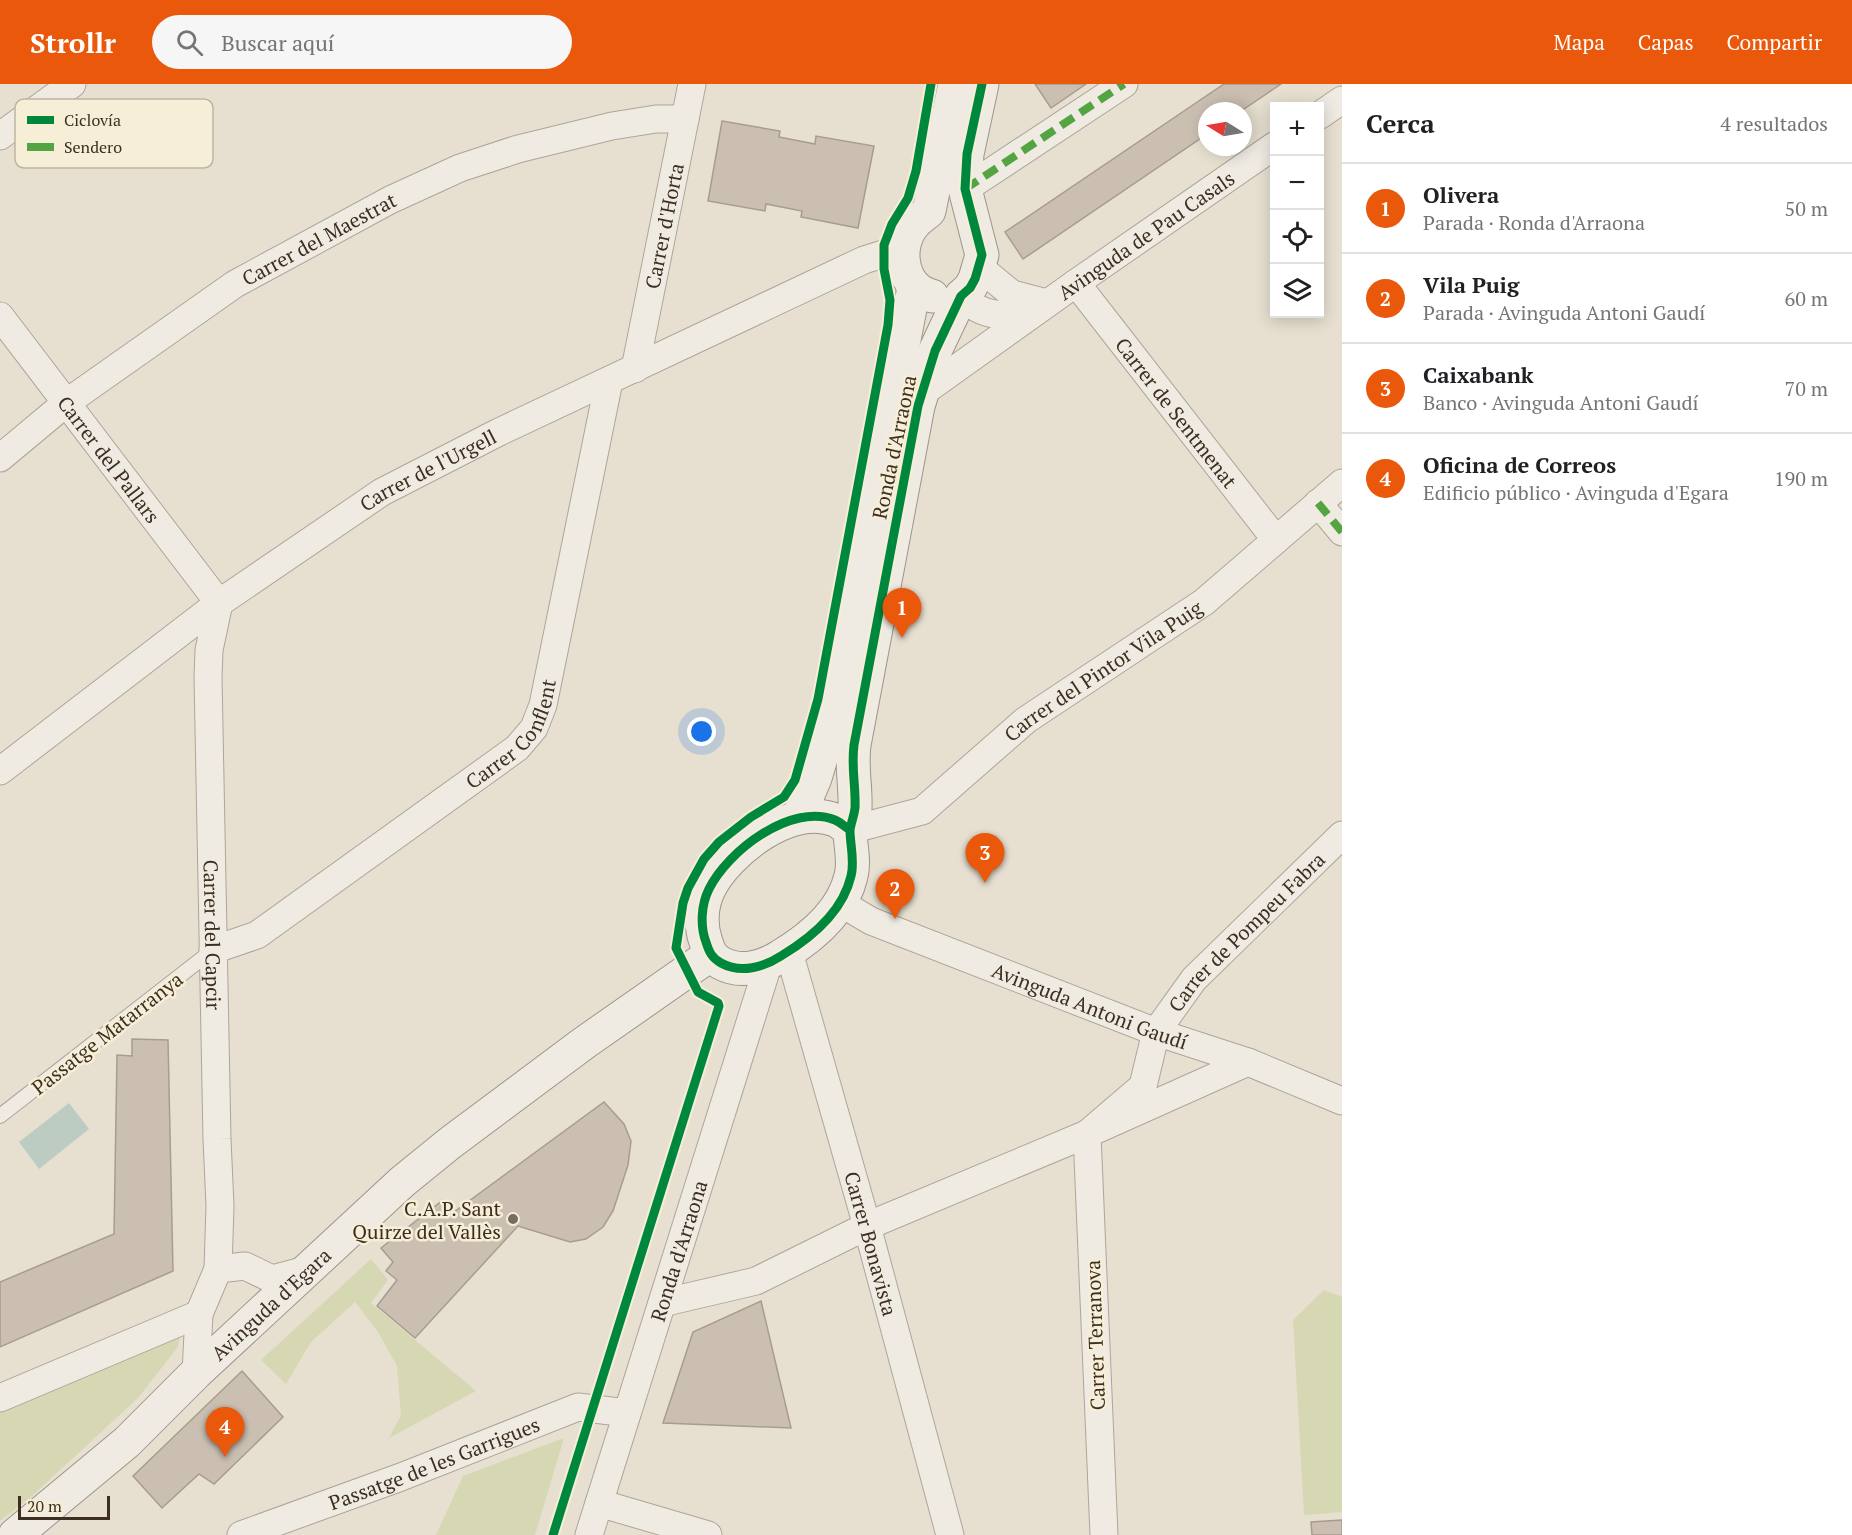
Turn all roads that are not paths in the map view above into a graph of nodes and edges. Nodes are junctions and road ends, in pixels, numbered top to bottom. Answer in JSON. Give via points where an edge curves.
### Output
{"nodes":[{"id":1,"x":72,"y":84,"type":"edge"},
{"id":2,"x":692,"y":84,"type":"edge"},
{"id":3,"x":954,"y":84,"type":"edge"},
{"id":4,"x":982,"y":84,"type":"edge"},
{"id":5,"x":1124,"y":84,"type":"edge"},
{"id":6,"x":51,"y":99,"type":"edge"},
{"id":7,"x":1342,"y":100,"type":"edge"},
{"id":8,"x":1324,"y":112,"type":"edge"},
{"id":9,"x":685,"y":119,"type":"junction"},
{"id":10,"x":15,"y":125,"type":"edge"},
{"id":11,"x":0,"y":136,"type":"edge"},
{"id":12,"x":1270,"y":149,"type":"edge"},
{"id":13,"x":964,"y":189,"type":"junction"},
{"id":14,"x":929,"y":211,"type":"junction"},
{"id":15,"x":974,"y":226,"type":"junction"},
{"id":16,"x":902,"y":257,"type":"junction"},
{"id":17,"x":979,"y":267,"type":"junction"},
{"id":18,"x":1076,"y":283,"type":"junction"},
{"id":19,"x":914,"y":288,"type":"junction"},
{"id":20,"x":961,"y":296,"type":"junction"},
{"id":21,"x":1047,"y":303,"type":"junction"},
{"id":22,"x":0,"y":316,"type":"edge"},
{"id":23,"x":635,"y":369,"type":"junction"},
{"id":24,"x":609,"y":381,"type":"junction"},
{"id":25,"x":922,"y":393,"type":"junction"},
{"id":26,"x":66,"y":403,"type":"junction"},
{"id":27,"x":0,"y":458,"type":"edge"},
{"id":28,"x":1342,"y":483,"type":"edge"},
{"id":29,"x":1318,"y":503,"type":"junction"},
{"id":30,"x":1342,"y":532,"type":"edge"},
{"id":31,"x":1276,"y":540,"type":"junction"},
{"id":32,"x":219,"y":603,"type":"junction"},
{"id":33,"x":0,"y":771,"type":"edge"},
{"id":34,"x":798,"y":818,"type":"junction"},
{"id":35,"x":850,"y":830,"type":"junction"},
{"id":36,"x":1342,"y":835,"type":"edge"},
{"id":37,"x":839,"y":902,"type":"junction"},
{"id":38,"x":213,"y":950,"type":"junction"},
{"id":39,"x":710,"y":954,"type":"junction"},
{"id":40,"x":778,"y":958,"type":"junction"},
{"id":41,"x":1156,"y":1032,"type":"junction"},
{"id":42,"x":1248,"y":1062,"type":"junction"},
{"id":43,"x":1342,"y":1101,"type":"edge"},
{"id":44,"x":0,"y":1116,"type":"edge"},
{"id":45,"x":1087,"y":1134,"type":"junction"},
{"id":46,"x":867,"y":1226,"type":"junction"},
{"id":47,"x":218,"y":1269,"type":"junction"},
{"id":48,"x":306,"y":1270,"type":"junction"},
{"id":49,"x":662,"y":1303,"type":"junction"},
{"id":50,"x":199,"y":1314,"type":"junction"},
{"id":51,"x":196,"y":1373,"type":"junction"},
{"id":52,"x":0,"y":1398,"type":"edge"},
{"id":53,"x":627,"y":1413,"type":"junction"},
{"id":54,"x":599,"y":1503,"type":"junction"},
{"id":55,"x":15,"y":1535,"type":"edge"},
{"id":56,"x":242,"y":1535,"type":"edge"},
{"id":57,"x":589,"y":1535,"type":"edge"},
{"id":58,"x":708,"y":1535,"type":"edge"},
{"id":59,"x":950,"y":1535,"type":"edge"},
{"id":60,"x":1104,"y":1535,"type":"edge"}],
"edges":[{"from":1,"to":6,"type":"street"},
{"from":2,"to":9,"type":"street","name":"Carrer d'Horta"},
{"from":3,"to":14,"type":"street"},
{"from":4,"to":13,"type":"street"},
{"from":5,"to":13,"type":"street"},
{"from":7,"to":8,"type":"street"},
{"from":9,"to":23,"type":"street","name":"Carrer d'Horta"},
{"from":9,"to":26,"type":"street","name":"Carrer del Maestrat","via":[[656,119],[602,129],[518,149],[443,176],[330,231],[235,284]]},
{"from":10,"to":11,"type":"street"},
{"from":12,"to":18,"type":"street","name":"Avinguda de Pau Casals"},
{"from":13,"to":15,"type":"street"},
{"from":14,"to":15,"type":"street","via":[[959,217]]},
{"from":14,"to":16,"type":"street","via":[[914,224]]},
{"from":15,"to":17,"type":"street","via":[[982,255]]},
{"from":16,"to":19,"type":"street"},
{"from":16,"to":23,"type":"street","name":"Carrer de l'Urgell","via":[[883,254],[864,260]]},
{"from":17,"to":20,"type":"street","name":"Ronda d'Arraona","via":[[970,288]]},
{"from":17,"to":21,"type":"street","via":[[1012,294]]},
{"from":18,"to":21,"type":"street","name":"Avinguda de Pau Casals"},
{"from":18,"to":31,"type":"street","name":"Carrer de Sentmenat"},
{"from":19,"to":20,"type":"street","via":[[939,297]]},
{"from":19,"to":34,"type":"street","name":"Ronda d'Arraona","via":[[827,738]]},
{"from":20,"to":21,"type":"street","via":[[973,309],[997,315],[1020,313]]},
{"from":20,"to":25,"type":"street","name":"Ronda d'Arraona","via":[[935,351]]},
{"from":21,"to":25,"type":"street"},
{"from":22,"to":26,"type":"street","name":"Carrer del Pallars"},
{"from":23,"to":24,"type":"street","name":"Carrer de l'Urgell"},
{"from":24,"to":32,"type":"street","name":"Carrer de l'Urgell","via":[[382,492]]},
{"from":24,"to":38,"type":"street","name":"Carrer Conflent","via":[[543,705],[534,728],[517,748],[257,935]]},
{"from":25,"to":35,"type":"street","name":"Ronda d'Arraona","via":[[854,745],[855,809]]},
{"from":26,"to":27,"type":"street","name":"Carrer del Maestrat"},
{"from":26,"to":32,"type":"street","name":"Carrer del Pallars"},
{"from":28,"to":29,"type":"street","name":"Carrer del Pintor Vila Puig"},
{"from":29,"to":30,"type":"street"},
{"from":29,"to":31,"type":"street","name":"Carrer del Pintor Vila Puig"},
{"from":31,"to":35,"type":"street","name":"Carrer del Pintor Vila Puig","via":[[1204,602],[1026,720],[922,810]]},
{"from":32,"to":33,"type":"street","name":"Carrer de l'Urgell"},
{"from":32,"to":38,"type":"street","name":"Carrer del Capcir","via":[[208,677]]},
{"from":34,"to":35,"type":"street","via":[[834,820]]},
{"from":34,"to":39,"type":"street","via":[[773,827],[749,843],[726,864],[709,889],[702,910],[703,935]]},
{"from":35,"to":37,"type":"street","via":[[851,876]]},
{"from":36,"to":41,"type":"street","name":"Carrer de Pompeu Fabra","via":[[1194,979]]},
{"from":37,"to":40,"type":"street","via":[[821,926]]},
{"from":37,"to":41,"type":"street","name":"Avinguda Antoni Gaudí","via":[[871,921]]},
{"from":38,"to":44,"type":"lane","name":"Passatge Matarranya"},
{"from":38,"to":47,"type":"street","name":"Carrer del Capcir"},
{"from":39,"to":40,"type":"street","via":[[723,964],[745,969]]},
{"from":39,"to":48,"type":"street","name":"Avinguda d'Egara","via":[[450,1143]]},
{"from":40,"to":46,"type":"street","name":"Carrer Bonavista"},
{"from":40,"to":49,"type":"street","name":"Ronda d'Arraona"},
{"from":41,"to":42,"type":"street","name":"Avinguda Antoni Gaudí"},
{"from":41,"to":45,"type":"street","via":[[1143,1086]]},
{"from":42,"to":43,"type":"street","name":"Avinguda Antoni Gaudí"},
{"from":42,"to":45,"type":"street"},
{"from":45,"to":46,"type":"street"},
{"from":45,"to":60,"type":"street","name":"Carrer Terranova"},
{"from":46,"to":49,"type":"street","via":[[756,1281]]},
{"from":46,"to":59,"type":"street","name":"Carrer Bonavista"},
{"from":47,"to":48,"type":"street","via":[[245,1266],[272,1279]]},
{"from":47,"to":50,"type":"street"},
{"from":48,"to":51,"type":"street","name":"Avinguda d'Egara"},
{"from":49,"to":53,"type":"street","name":"Ronda d'Arraona"},
{"from":50,"to":51,"type":"street"},
{"from":50,"to":52,"type":"street"},
{"from":51,"to":55,"type":"street","name":"Avinguda d'Egara","via":[[127,1442]]},
{"from":53,"to":54,"type":"street","name":"Ronda d'Arraona"},
{"from":53,"to":56,"type":"street","name":"Passatge de les Garrigues","via":[[578,1407]]},
{"from":54,"to":57,"type":"street","name":"Ronda d'Arraona"},
{"from":54,"to":58,"type":"street"}]}
